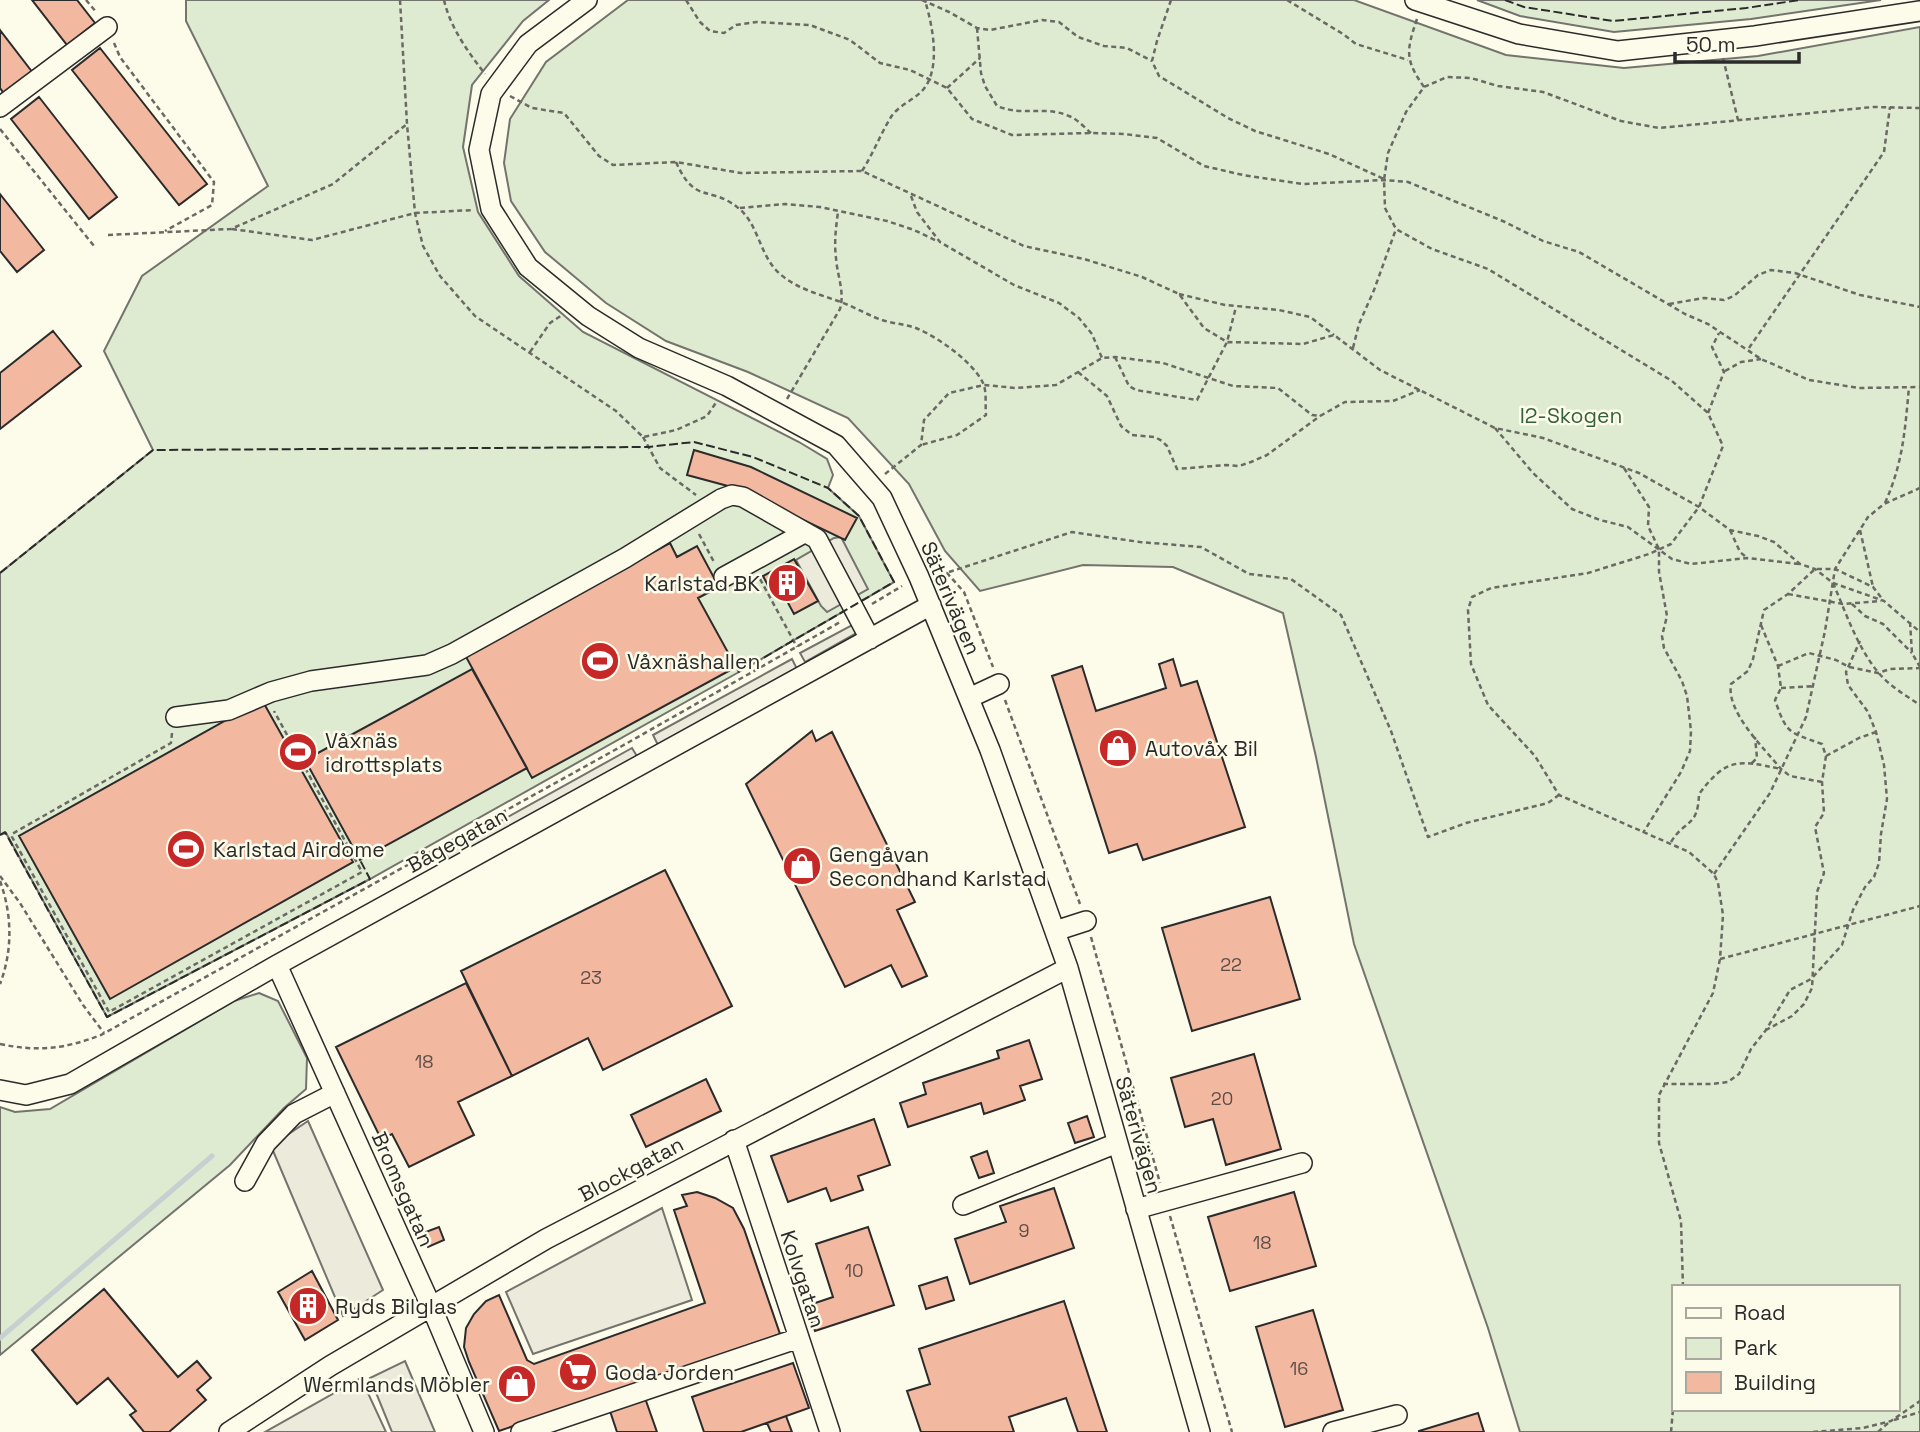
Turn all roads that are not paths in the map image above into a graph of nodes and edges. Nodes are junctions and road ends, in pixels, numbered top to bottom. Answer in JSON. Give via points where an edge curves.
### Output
{"nodes":[{"id":1,"x":587,"y":0,"type":"edge"},
{"id":2,"x":1419,"y":1,"type":"edge"},
{"id":3,"x":1920,"y":11,"type":"edge"},
{"id":4,"x":107,"y":27,"type":"road end"},
{"id":5,"x":0,"y":107,"type":"edge"},
{"id":6,"x":804,"y":533,"type":"junction"},
{"id":7,"x":724,"y":577,"type":"road end"},
{"id":8,"x":932,"y":605,"type":"junction"},
{"id":9,"x":870,"y":639,"type":"junction"},
{"id":10,"x":999,"y":684,"type":"road end"},
{"id":11,"x":969,"y":698,"type":"junction"},
{"id":12,"x":176,"y":717,"type":"road end"},
{"id":13,"x":1086,"y":921,"type":"road end"},
{"id":14,"x":1055,"y":931,"type":"junction"},
{"id":15,"x":277,"y":965,"type":"junction"},
{"id":16,"x":1068,"y":968,"type":"junction"},
{"id":17,"x":0,"y":1090,"type":"edge"},
{"id":18,"x":335,"y":1093,"type":"junction"},
{"id":19,"x":733,"y":1140,"type":"junction"},
{"id":20,"x":1117,"y":1143,"type":"junction"},
{"id":21,"x":1302,"y":1163,"type":"dead end"},
{"id":22,"x":245,"y":1181,"type":"dead end"},
{"id":23,"x":963,"y":1205,"type":"dead end"},
{"id":24,"x":1136,"y":1209,"type":"junction"},
{"id":25,"x":430,"y":1306,"type":"junction"},
{"id":26,"x":799,"y":1338,"type":"junction"},
{"id":27,"x":1397,"y":1415,"type":"dead end"},
{"id":28,"x":229,"y":1432,"type":"edge"},
{"id":29,"x":484,"y":1432,"type":"edge"},
{"id":30,"x":521,"y":1432,"type":"edge"},
{"id":31,"x":830,"y":1432,"type":"edge"},
{"id":32,"x":1200,"y":1432,"type":"edge"},
{"id":33,"x":1333,"y":1432,"type":"edge"}],
"edges":[{"from":1,"to":8,"type":"street","name":"Säterivägen","via":[[528,44],[491,94],[479,150],[491,209],[528,267],[588,316],[639,348],[727,386],[836,445],[882,498]]},
{"from":2,"to":3,"type":"street","via":[[1519,34],[1618,51]]},
{"from":4,"to":5,"type":"street"},
{"from":6,"to":7,"type":"street"},
{"from":6,"to":9,"type":"street","via":[[822,545]]},
{"from":6,"to":12,"type":"street","via":[[732,495],[614,565],[427,665],[311,681],[229,710]]},
{"from":8,"to":9,"type":"street","name":"Bågegatan"},
{"from":8,"to":11,"type":"street","name":"Säterivägen"},
{"from":9,"to":15,"type":"street","name":"Bågegatan"},
{"from":10,"to":11,"type":"street"},
{"from":11,"to":14,"type":"street","name":"Säterivägen"},
{"from":13,"to":14,"type":"street"},
{"from":14,"to":16,"type":"street","name":"Säterivägen"},
{"from":15,"to":17,"type":"street","name":"Bågegatan","via":[[70,1084],[26,1096]]},
{"from":15,"to":18,"type":"street","name":"Bromsgatan"},
{"from":16,"to":19,"type":"street","name":"Blockgatan"},
{"from":16,"to":20,"type":"street","name":"Säterivägen"},
{"from":18,"to":22,"type":"street","via":[[294,1114],[266,1143]]},
{"from":18,"to":25,"type":"street","name":"Bromsgatan"},
{"from":19,"to":25,"type":"street","name":"Blockgatan"},
{"from":19,"to":26,"type":"street","name":"Kolvgatan"},
{"from":20,"to":23,"type":"street"},
{"from":20,"to":24,"type":"street","name":"Säterivägen"},
{"from":21,"to":24,"type":"street"},
{"from":24,"to":32,"type":"street","name":"Säterivägen"},
{"from":25,"to":28,"type":"street","name":"Blockgatan"},
{"from":25,"to":29,"type":"street","name":"Bromsgatan"},
{"from":26,"to":30,"type":"street"},
{"from":26,"to":31,"type":"street","name":"Kolvgatan"},
{"from":27,"to":33,"type":"street"}]}
